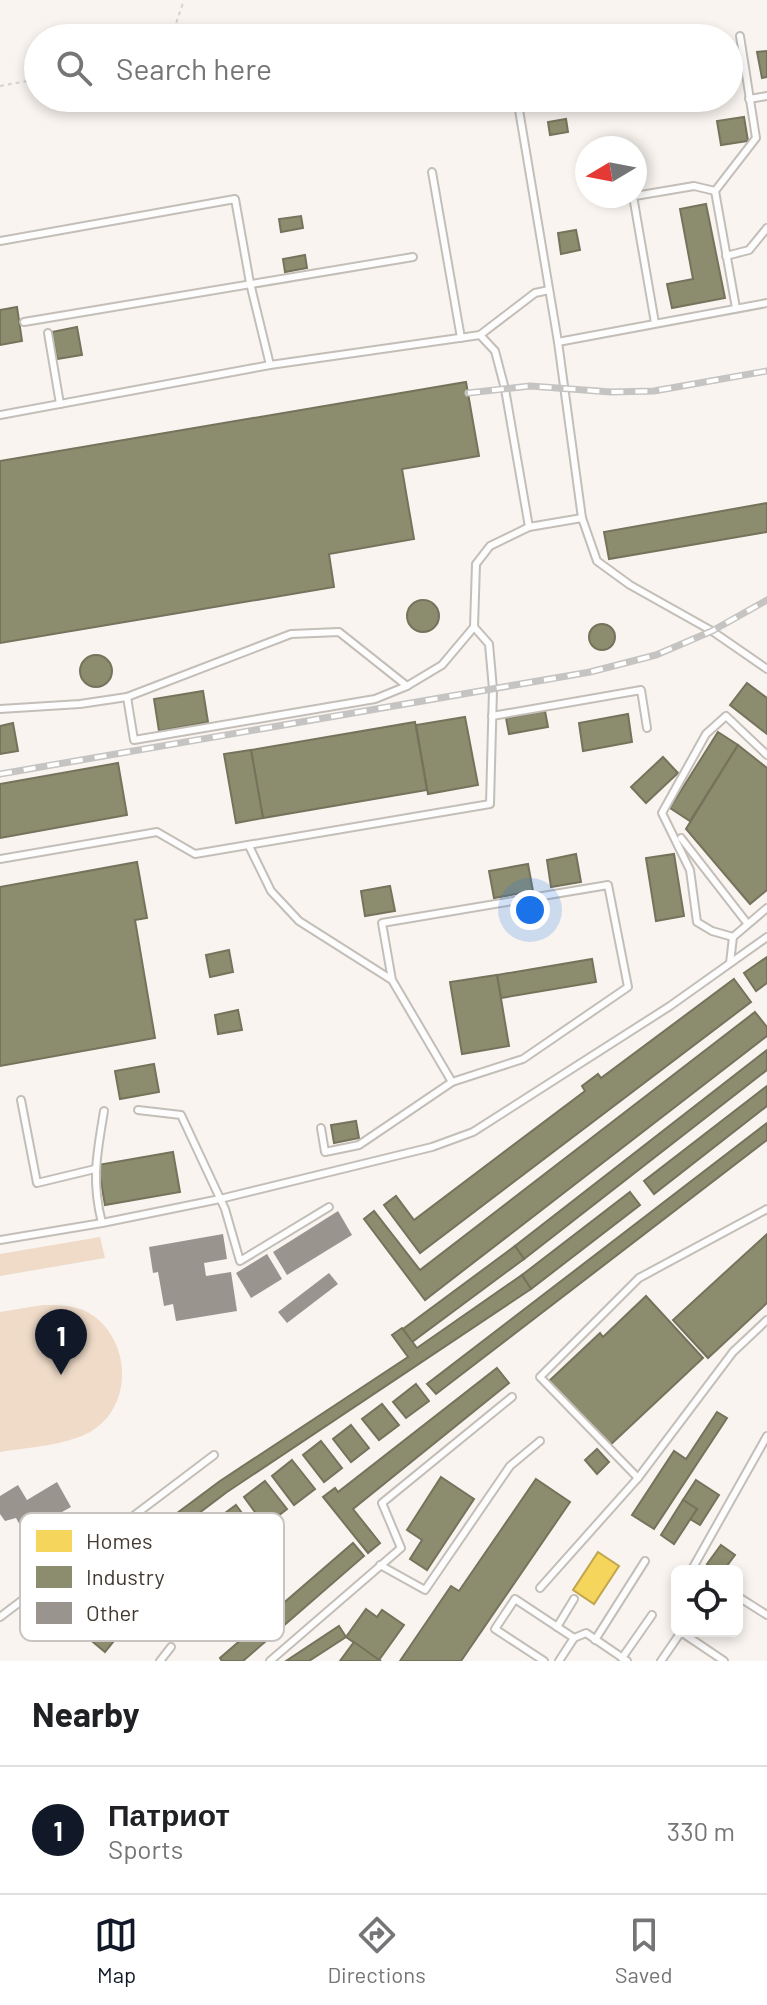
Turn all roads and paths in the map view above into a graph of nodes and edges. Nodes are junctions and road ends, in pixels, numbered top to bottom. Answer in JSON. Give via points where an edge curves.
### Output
{"nodes":[{"id":1,"x":184,"y":0,"type":"edge"},
{"id":2,"x":176,"y":24,"type":"edge"},
{"id":3,"x":743,"y":55,"type":"edge"},
{"id":4,"x":745,"y":68,"type":"joint"},
{"id":5,"x":24,"y":82,"type":"edge"},
{"id":6,"x":0,"y":86,"type":"edge"},
{"id":7,"x":767,"y":96,"type":"edge"},
{"id":8,"x":749,"y":99,"type":"junction"},
{"id":9,"x":519,"y":112,"type":"edge"},
{"id":10,"x":432,"y":172,"type":"dead end"},
{"id":11,"x":715,"y":191,"type":"junction"},
{"id":12,"x":647,"y":194,"type":"edge"},
{"id":13,"x":635,"y":208,"type":"edge"},
{"id":14,"x":767,"y":228,"type":"edge"},
{"id":15,"x":0,"y":241,"type":"edge"},
{"id":16,"x":726,"y":256,"type":"junction"},
{"id":17,"x":413,"y":257,"type":"dead end"},
{"id":18,"x":250,"y":283,"type":"junction"},
{"id":19,"x":549,"y":290,"type":"junction"},
{"id":20,"x":767,"y":303,"type":"edge"},
{"id":21,"x":736,"y":308,"type":"junction"},
{"id":22,"x":24,"y":322,"type":"dead end"},
{"id":23,"x":655,"y":323,"type":"junction"},
{"id":24,"x":48,"y":333,"type":"dead end"},
{"id":25,"x":480,"y":335,"type":"junction"},
{"id":26,"x":461,"y":338,"type":"junction"},
{"id":27,"x":558,"y":342,"type":"junction"},
{"id":28,"x":270,"y":365,"type":"junction"},
{"id":29,"x":60,"y":404,"type":"junction"},
{"id":30,"x":0,"y":415,"type":"edge"},
{"id":31,"x":582,"y":518,"type":"junction"},
{"id":32,"x":529,"y":527,"type":"junction"},
{"id":33,"x":474,"y":627,"type":"junction"},
{"id":34,"x":767,"y":669,"type":"edge"},
{"id":35,"x":407,"y":686,"type":"junction"},
{"id":36,"x":127,"y":697,"type":"junction"},
{"id":37,"x":0,"y":709,"type":"edge"},
{"id":38,"x":492,"y":716,"type":"junction"},
{"id":39,"x":647,"y":728,"type":"dead end"},
{"id":40,"x":767,"y":755,"type":"edge"},
{"id":41,"x":681,"y":838,"type":"dead end"},
{"id":42,"x":249,"y":846,"type":"junction"},
{"id":43,"x":0,"y":859,"type":"edge"},
{"id":44,"x":767,"y":908,"type":"edge"},
{"id":45,"x":747,"y":923,"type":"junction"},
{"id":46,"x":733,"y":937,"type":"junction"},
{"id":47,"x":767,"y":937,"type":"edge"},
{"id":48,"x":730,"y":963,"type":"junction"},
{"id":49,"x":392,"y":980,"type":"junction"},
{"id":50,"x":452,"y":1082,"type":"junction"},
{"id":51,"x":21,"y":1100,"type":"dead end"},
{"id":52,"x":138,"y":1110,"type":"dead end"},
{"id":53,"x":104,"y":1111,"type":"dead end"},
{"id":54,"x":321,"y":1128,"type":"dead end"},
{"id":55,"x":95,"y":1169,"type":"junction"},
{"id":56,"x":220,"y":1199,"type":"junction"},
{"id":57,"x":329,"y":1207,"type":"dead end"},
{"id":58,"x":767,"y":1209,"type":"edge"},
{"id":59,"x":102,"y":1223,"type":"junction"},
{"id":60,"x":0,"y":1240,"type":"edge"},
{"id":61,"x":767,"y":1320,"type":"edge"},
{"id":62,"x":512,"y":1397,"type":"dead end"},
{"id":63,"x":767,"y":1436,"type":"edge"},
{"id":64,"x":540,"y":1441,"type":"dead end"},
{"id":65,"x":214,"y":1455,"type":"dead end"},
{"id":66,"x":638,"y":1478,"type":"junction"},
{"id":67,"x":137,"y":1513,"type":"edge"},
{"id":68,"x":645,"y":1561,"type":"dead end"},
{"id":69,"x":380,"y":1565,"type":"junction"},
{"id":70,"x":694,"y":1565,"type":"edge"},
{"id":71,"x":540,"y":1588,"type":"dead end"},
{"id":72,"x":574,"y":1599,"type":"dead end"},
{"id":73,"x":743,"y":1600,"type":"edge"},
{"id":74,"x":20,"y":1602,"type":"edge"},
{"id":75,"x":652,"y":1615,"type":"dead end"},
{"id":76,"x":767,"y":1615,"type":"edge"},
{"id":77,"x":0,"y":1617,"type":"edge"},
{"id":78,"x":557,"y":1627,"type":"junction"},
{"id":79,"x":574,"y":1638,"type":"junction"},
{"id":80,"x":595,"y":1640,"type":"junction"},
{"id":81,"x":171,"y":1647,"type":"dead end"},
{"id":82,"x":624,"y":1659,"type":"edge"},
{"id":83,"x":160,"y":1661,"type":"edge"},
{"id":84,"x":270,"y":1661,"type":"edge"},
{"id":85,"x":544,"y":1661,"type":"edge"},
{"id":86,"x":559,"y":1661,"type":"edge"},
{"id":87,"x":661,"y":1661,"type":"edge"},
{"id":88,"x":724,"y":1661,"type":"edge"}],
"edges":[{"from":1,"to":2,"type":"path"},
{"from":3,"to":4,"type":"lane"},
{"from":4,"to":8,"type":"lane"},
{"from":5,"to":6,"type":"path"},
{"from":7,"to":8,"type":"lane"},
{"from":8,"to":11,"type":"lane","via":[[756,138]]},
{"from":9,"to":19,"type":"lane"},
{"from":10,"to":26,"type":"lane"},
{"from":11,"to":12,"type":"lane","via":[[694,186]]},
{"from":11,"to":16,"type":"lane"},
{"from":13,"to":23,"type":"lane"},
{"from":14,"to":16,"type":"lane","via":[[749,250]]},
{"from":15,"to":18,"type":"lane","via":[[235,199]]},
{"from":16,"to":21,"type":"lane"},
{"from":17,"to":18,"type":"lane"},
{"from":18,"to":22,"type":"lane"},
{"from":18,"to":28,"type":"lane"},
{"from":19,"to":25,"type":"lane","via":[[535,293]]},
{"from":19,"to":27,"type":"lane"},
{"from":20,"to":21,"type":"lane"},
{"from":21,"to":23,"type":"lane"},
{"from":23,"to":27,"type":"lane"},
{"from":24,"to":29,"type":"lane"},
{"from":25,"to":26,"type":"lane"},
{"from":25,"to":32,"type":"lane","via":[[495,351],[505,389]]},
{"from":26,"to":28,"type":"lane"},
{"from":27,"to":31,"type":"lane"},
{"from":28,"to":29,"type":"lane"},
{"from":29,"to":30,"type":"lane"},
{"from":31,"to":32,"type":"lane"},
{"from":31,"to":34,"type":"lane","via":[[597,561]]},
{"from":32,"to":33,"type":"lane","via":[[490,546],[476,564]]},
{"from":33,"to":35,"type":"lane","via":[[442,665]]},
{"from":33,"to":38,"type":"lane","via":[[489,644]]},
{"from":35,"to":36,"type":"lane","via":[[339,632],[291,634]]},
{"from":35,"to":36,"type":"lane","via":[[375,699],[134,740]]},
{"from":36,"to":37,"type":"lane"},
{"from":38,"to":39,"type":"lane","via":[[641,690]]},
{"from":38,"to":42,"type":"lane","via":[[490,804]]},
{"from":40,"to":46,"type":"lane","via":[[726,716],[706,734],[662,813],[690,870],[697,922]]},
{"from":41,"to":45,"type":"lane"},
{"from":42,"to":43,"type":"lane","via":[[195,854],[157,832]]},
{"from":42,"to":49,"type":"lane","via":[[271,891],[299,921]]},
{"from":44,"to":45,"type":"lane"},
{"from":45,"to":46,"type":"lane"},
{"from":46,"to":48,"type":"lane"},
{"from":47,"to":48,"type":"lane"},
{"from":48,"to":56,"type":"lane","via":[[473,1132],[432,1147]]},
{"from":49,"to":50,"type":"lane"},
{"from":49,"to":50,"type":"lane","via":[[382,923],[608,885],[628,987],[523,1059]]},
{"from":50,"to":54,"type":"lane","via":[[359,1145],[325,1152]]},
{"from":51,"to":55,"type":"lane","via":[[37,1183]]},
{"from":52,"to":56,"type":"lane","via":[[181,1115]]},
{"from":53,"to":55,"type":"lane"},
{"from":55,"to":59,"type":"lane"},
{"from":56,"to":57,"type":"lane","via":[[240,1261]]},
{"from":56,"to":59,"type":"lane"},
{"from":58,"to":66,"type":"lane","via":[[639,1278],[540,1377]]},
{"from":59,"to":60,"type":"lane"},
{"from":61,"to":66,"type":"lane","via":[[733,1352]]},
{"from":62,"to":69,"type":"lane","via":[[382,1503],[401,1548]]},
{"from":63,"to":70,"type":"lane"},
{"from":64,"to":69,"type":"lane","via":[[510,1466],[425,1590]]},
{"from":65,"to":67,"type":"lane"},
{"from":66,"to":71,"type":"lane"},
{"from":68,"to":80,"type":"lane"},
{"from":69,"to":84,"type":"lane"},
{"from":72,"to":78,"type":"lane"},
{"from":73,"to":76,"type":"lane"},
{"from":74,"to":77,"type":"lane"},
{"from":75,"to":82,"type":"lane"},
{"from":78,"to":79,"type":"lane"},
{"from":78,"to":85,"type":"lane","via":[[515,1599],[495,1629]]},
{"from":79,"to":80,"type":"lane","via":[[586,1633]]},
{"from":79,"to":86,"type":"lane"},
{"from":80,"to":82,"type":"lane"},
{"from":81,"to":83,"type":"lane"},
{"from":87,"to":88,"type":"lane","via":[[681,1632]]}]}
